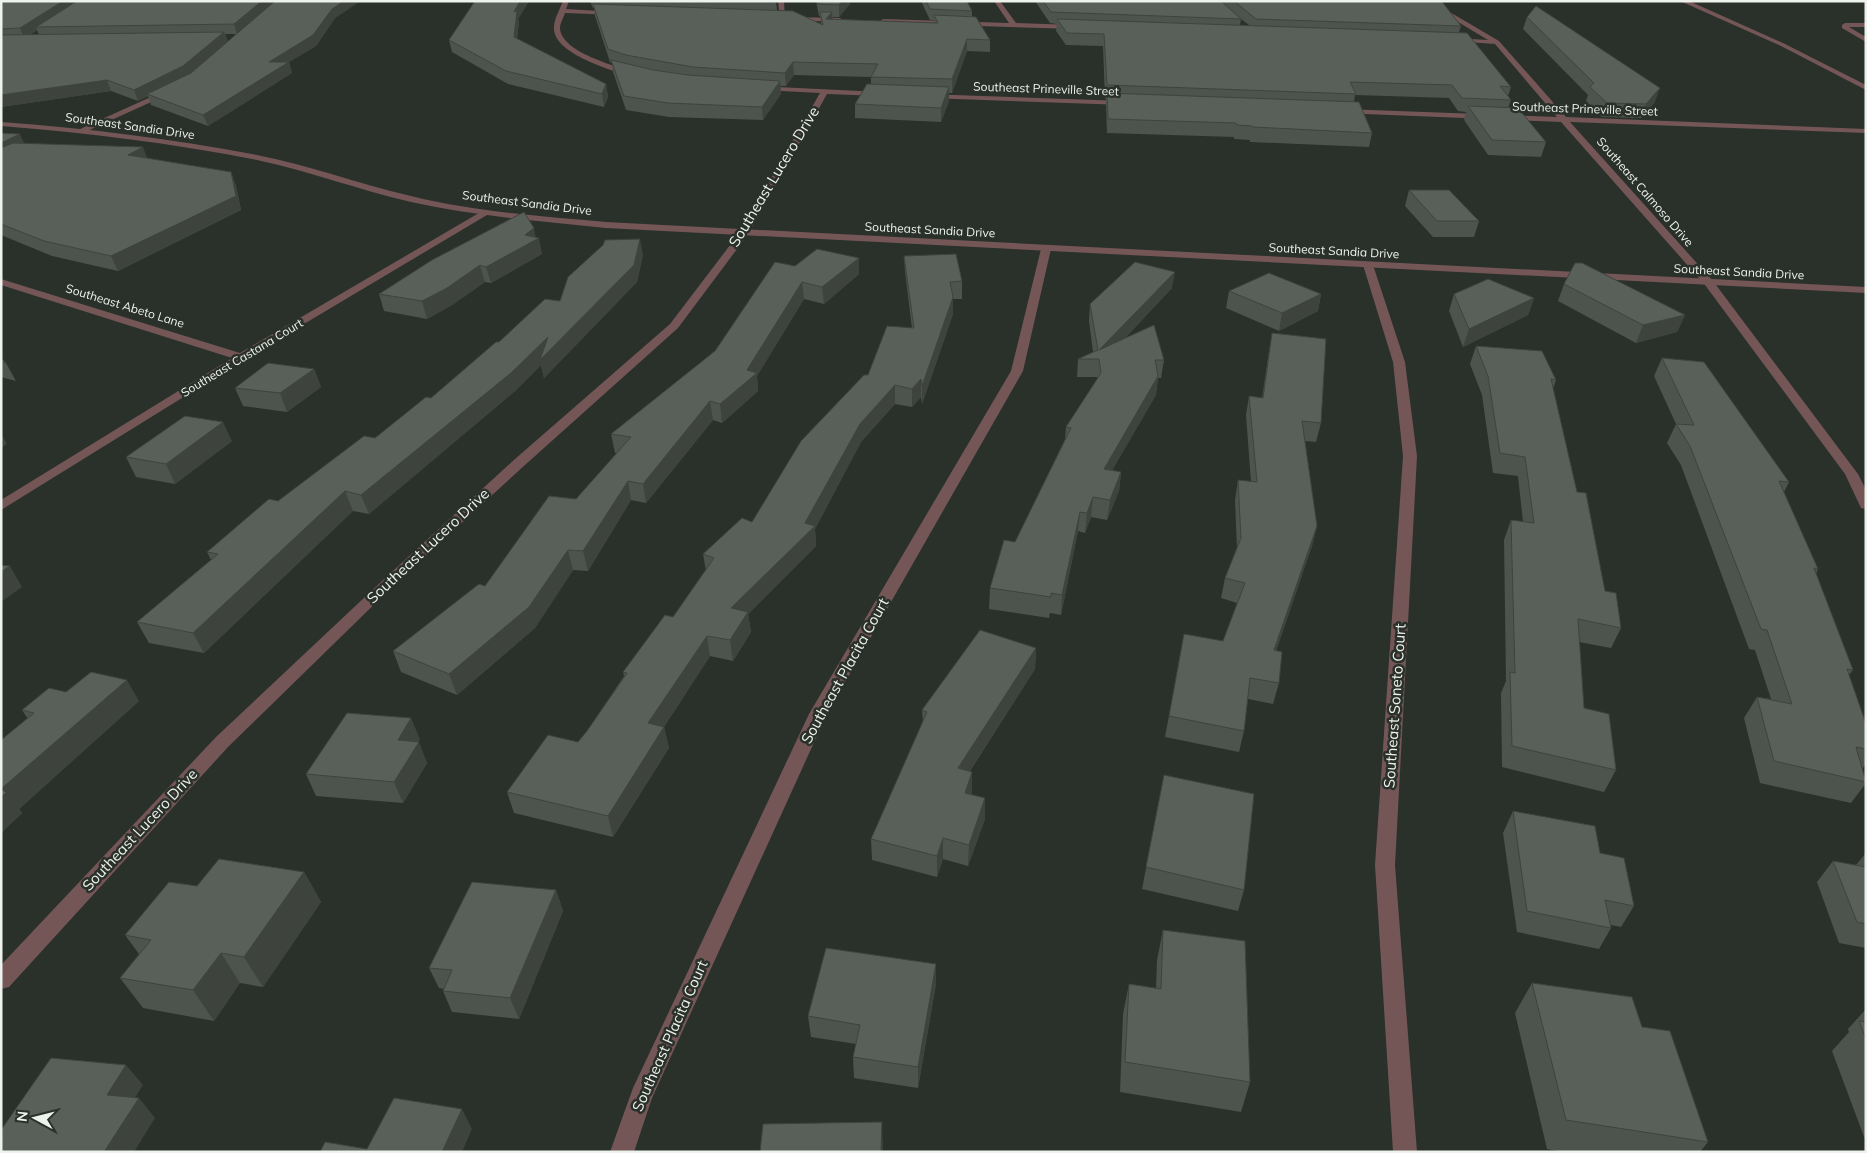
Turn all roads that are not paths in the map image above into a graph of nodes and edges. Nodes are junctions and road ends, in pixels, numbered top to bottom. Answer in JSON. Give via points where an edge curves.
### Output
{"nodes":[{"id":1,"x":566,"y":1,"type":"edge"},
{"id":2,"x":781,"y":1,"type":"edge"},
{"id":3,"x":997,"y":1,"type":"edge"},
{"id":4,"x":1426,"y":1,"type":"edge"},
{"id":5,"x":1682,"y":1,"type":"edge"},
{"id":6,"x":562,"y":11,"type":"junction"},
{"id":7,"x":620,"y":13,"type":"edge"},
{"id":8,"x":774,"y":18,"type":"edge"},
{"id":9,"x":783,"y":18,"type":"junction"},
{"id":10,"x":850,"y":20,"type":"edge"},
{"id":11,"x":879,"y":21,"type":"edge"},
{"id":12,"x":1014,"y":25,"type":"junction"},
{"id":13,"x":1866,"y":25,"type":"edge"},
{"id":14,"x":1083,"y":28,"type":"edge"},
{"id":15,"x":1448,"y":40,"type":"edge"},
{"id":16,"x":1866,"y":40,"type":"edge"},
{"id":17,"x":1497,"y":42,"type":"junction"},
{"id":18,"x":643,"y":76,"type":"edge"},
{"id":19,"x":178,"y":88,"type":"edge"},
{"id":20,"x":756,"y":88,"type":"edge"},
{"id":21,"x":1866,"y":88,"type":"edge"},
{"id":22,"x":824,"y":92,"type":"junction"},
{"id":23,"x":894,"y":94,"type":"edge"},
{"id":24,"x":923,"y":95,"type":"edge"},
{"id":25,"x":1131,"y":103,"type":"edge"},
{"id":26,"x":1338,"y":111,"type":"edge"},
{"id":27,"x":1566,"y":120,"type":"junction"},
{"id":28,"x":1,"y":124,"type":"edge"},
{"id":29,"x":82,"y":130,"type":"junction"},
{"id":30,"x":1866,"y":131,"type":"edge"},
{"id":31,"x":484,"y":213,"type":"junction"},
{"id":32,"x":744,"y":234,"type":"junction"},
{"id":33,"x":1046,"y":249,"type":"junction"},
{"id":34,"x":1368,"y":265,"type":"junction"},
{"id":35,"x":1,"y":282,"type":"edge"},
{"id":36,"x":1708,"y":282,"type":"junction"},
{"id":37,"x":1866,"y":290,"type":"edge"},
{"id":38,"x":241,"y":357,"type":"junction"},
{"id":39,"x":1851,"y":474,"type":"junction"},
{"id":40,"x":1866,"y":475,"type":"edge"},
{"id":41,"x":1866,"y":505,"type":"edge"},
{"id":42,"x":1,"y":506,"type":"edge"},
{"id":43,"x":1,"y":980,"type":"edge"},
{"id":44,"x":622,"y":1152,"type":"edge"},
{"id":45,"x":1405,"y":1152,"type":"edge"}],
"edges":[{"from":1,"to":6,"type":"street"},
{"from":2,"to":9,"type":"street"},
{"from":3,"to":12,"type":"street"},
{"from":4,"to":17,"type":"street","name":"Southeast Calmoso Drive"},
{"from":5,"to":21,"type":"street","via":[[1783,45]]},
{"from":6,"to":7,"type":"street"},
{"from":6,"to":18,"type":"street","via":[[557,27],[560,39],[584,57]]},
{"from":8,"to":9,"type":"street"},
{"from":9,"to":10,"type":"street"},
{"from":11,"to":12,"type":"street"},
{"from":12,"to":14,"type":"street"},
{"from":13,"to":16,"type":"street","via":[[1844,27]]},
{"from":15,"to":17,"type":"street"},
{"from":17,"to":27,"type":"street","name":"Southeast Calmoso Drive"},
{"from":19,"to":29,"type":"street"},
{"from":20,"to":22,"type":"street"},
{"from":22,"to":23,"type":"street"},
{"from":22,"to":32,"type":"street","name":"Southeast Lucero Drive"},
{"from":24,"to":25,"type":"street","name":"Southeast Prineville Street"},
{"from":26,"to":27,"type":"street","name":"Southeast Prineville Street"},
{"from":27,"to":30,"type":"street","name":"Southeast Prineville Street"},
{"from":27,"to":36,"type":"street","name":"Southeast Calmoso Drive"},
{"from":28,"to":29,"type":"street","name":"Southeast Sandia Drive"},
{"from":29,"to":31,"type":"street","name":"Southeast Sandia Drive","via":[[259,158],[411,199]]},
{"from":31,"to":32,"type":"street","name":"Southeast Sandia Drive","via":[[606,226]]},
{"from":31,"to":38,"type":"street","name":"Southeast Castana Court"},
{"from":32,"to":33,"type":"street","name":"Southeast Sandia Drive"},
{"from":32,"to":43,"type":"street","name":"Southeast Lucero Drive","via":[[674,326],[388,582],[222,742]]},
{"from":33,"to":34,"type":"street","name":"Southeast Sandia Drive"},
{"from":33,"to":44,"type":"street","name":"Southeast Placita Court","via":[[1016,371],[818,714],[641,1096]]},
{"from":34,"to":36,"type":"street","name":"Southeast Sandia Drive"},
{"from":34,"to":45,"type":"street","name":"Southeast Soneto Court","via":[[1399,362],[1410,456],[1385,865]]},
{"from":35,"to":38,"type":"street","name":"Southeast Abeto Lane"},
{"from":36,"to":37,"type":"street","name":"Southeast Sandia Drive"},
{"from":36,"to":39,"type":"street","name":"Southeast Calmoso Drive"},
{"from":38,"to":42,"type":"street","name":"Southeast Castana Court"},
{"from":39,"to":40,"type":"street"},
{"from":39,"to":41,"type":"street","name":"Southeast Calmoso Drive"}]}
